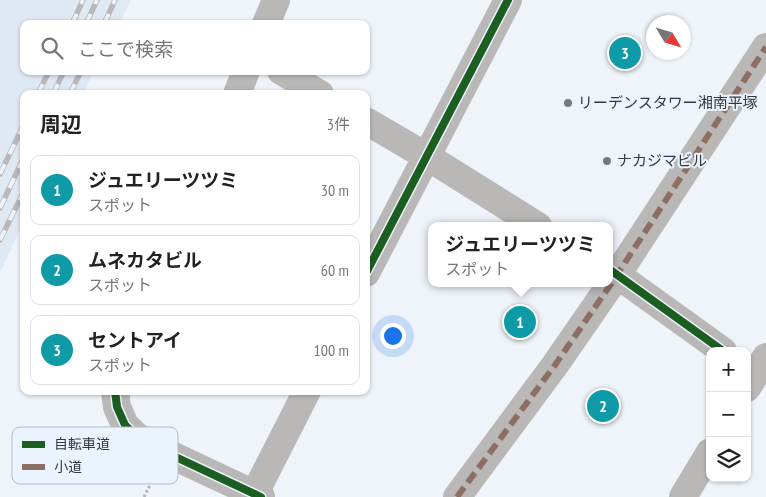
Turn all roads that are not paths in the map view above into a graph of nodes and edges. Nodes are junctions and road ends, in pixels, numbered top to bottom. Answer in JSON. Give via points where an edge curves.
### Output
{"nodes":[{"id":1,"x":276,"y":0,"type":"edge"},
{"id":2,"x":508,"y":0,"type":"edge"},
{"id":3,"x":268,"y":20,"type":"edge"},
{"id":4,"x":766,"y":47,"type":"edge"},
{"id":5,"x":244,"y":75,"type":"edge"},
{"id":6,"x":288,"y":75,"type":"edge"},
{"id":7,"x":239,"y":90,"type":"edge"},
{"id":8,"x":313,"y":90,"type":"edge"},
{"id":9,"x":370,"y":123,"type":"edge"},
{"id":10,"x":426,"y":156,"type":"junction"},
{"id":11,"x":532,"y":222,"type":"edge"},
{"id":12,"x":370,"y":265,"type":"edge"},
{"id":13,"x":613,"y":272,"type":"edge"},
{"id":14,"x":604,"y":287,"type":"edge"},
{"id":15,"x":718,"y":347,"type":"edge"},
{"id":16,"x":115,"y":395,"type":"edge"},
{"id":17,"x":305,"y":395,"type":"edge"},
{"id":18,"x":127,"y":427,"type":"edge"},
{"id":19,"x":178,"y":458,"type":"edge"},
{"id":20,"x":706,"y":459,"type":"edge"},
{"id":21,"x":258,"y":495,"type":"edge"},
{"id":22,"x":457,"y":497,"type":"edge"},
{"id":23,"x":683,"y":497,"type":"edge"}],
"edges":[{"from":1,"to":3,"type":"street"},
{"from":2,"to":10,"type":"street"},
{"from":4,"to":13,"type":"street"},
{"from":5,"to":7,"type":"street"},
{"from":6,"to":8,"type":"street"},
{"from":9,"to":10,"type":"street"},
{"from":10,"to":11,"type":"street"},
{"from":10,"to":12,"type":"street"},
{"from":13,"to":15,"type":"street"},
{"from":14,"to":22,"type":"street","via":[[555,365]]},
{"from":16,"to":18,"type":"street","via":[[117,408]]},
{"from":17,"to":21,"type":"street"},
{"from":19,"to":21,"type":"street"},
{"from":20,"to":23,"type":"street"}]}
